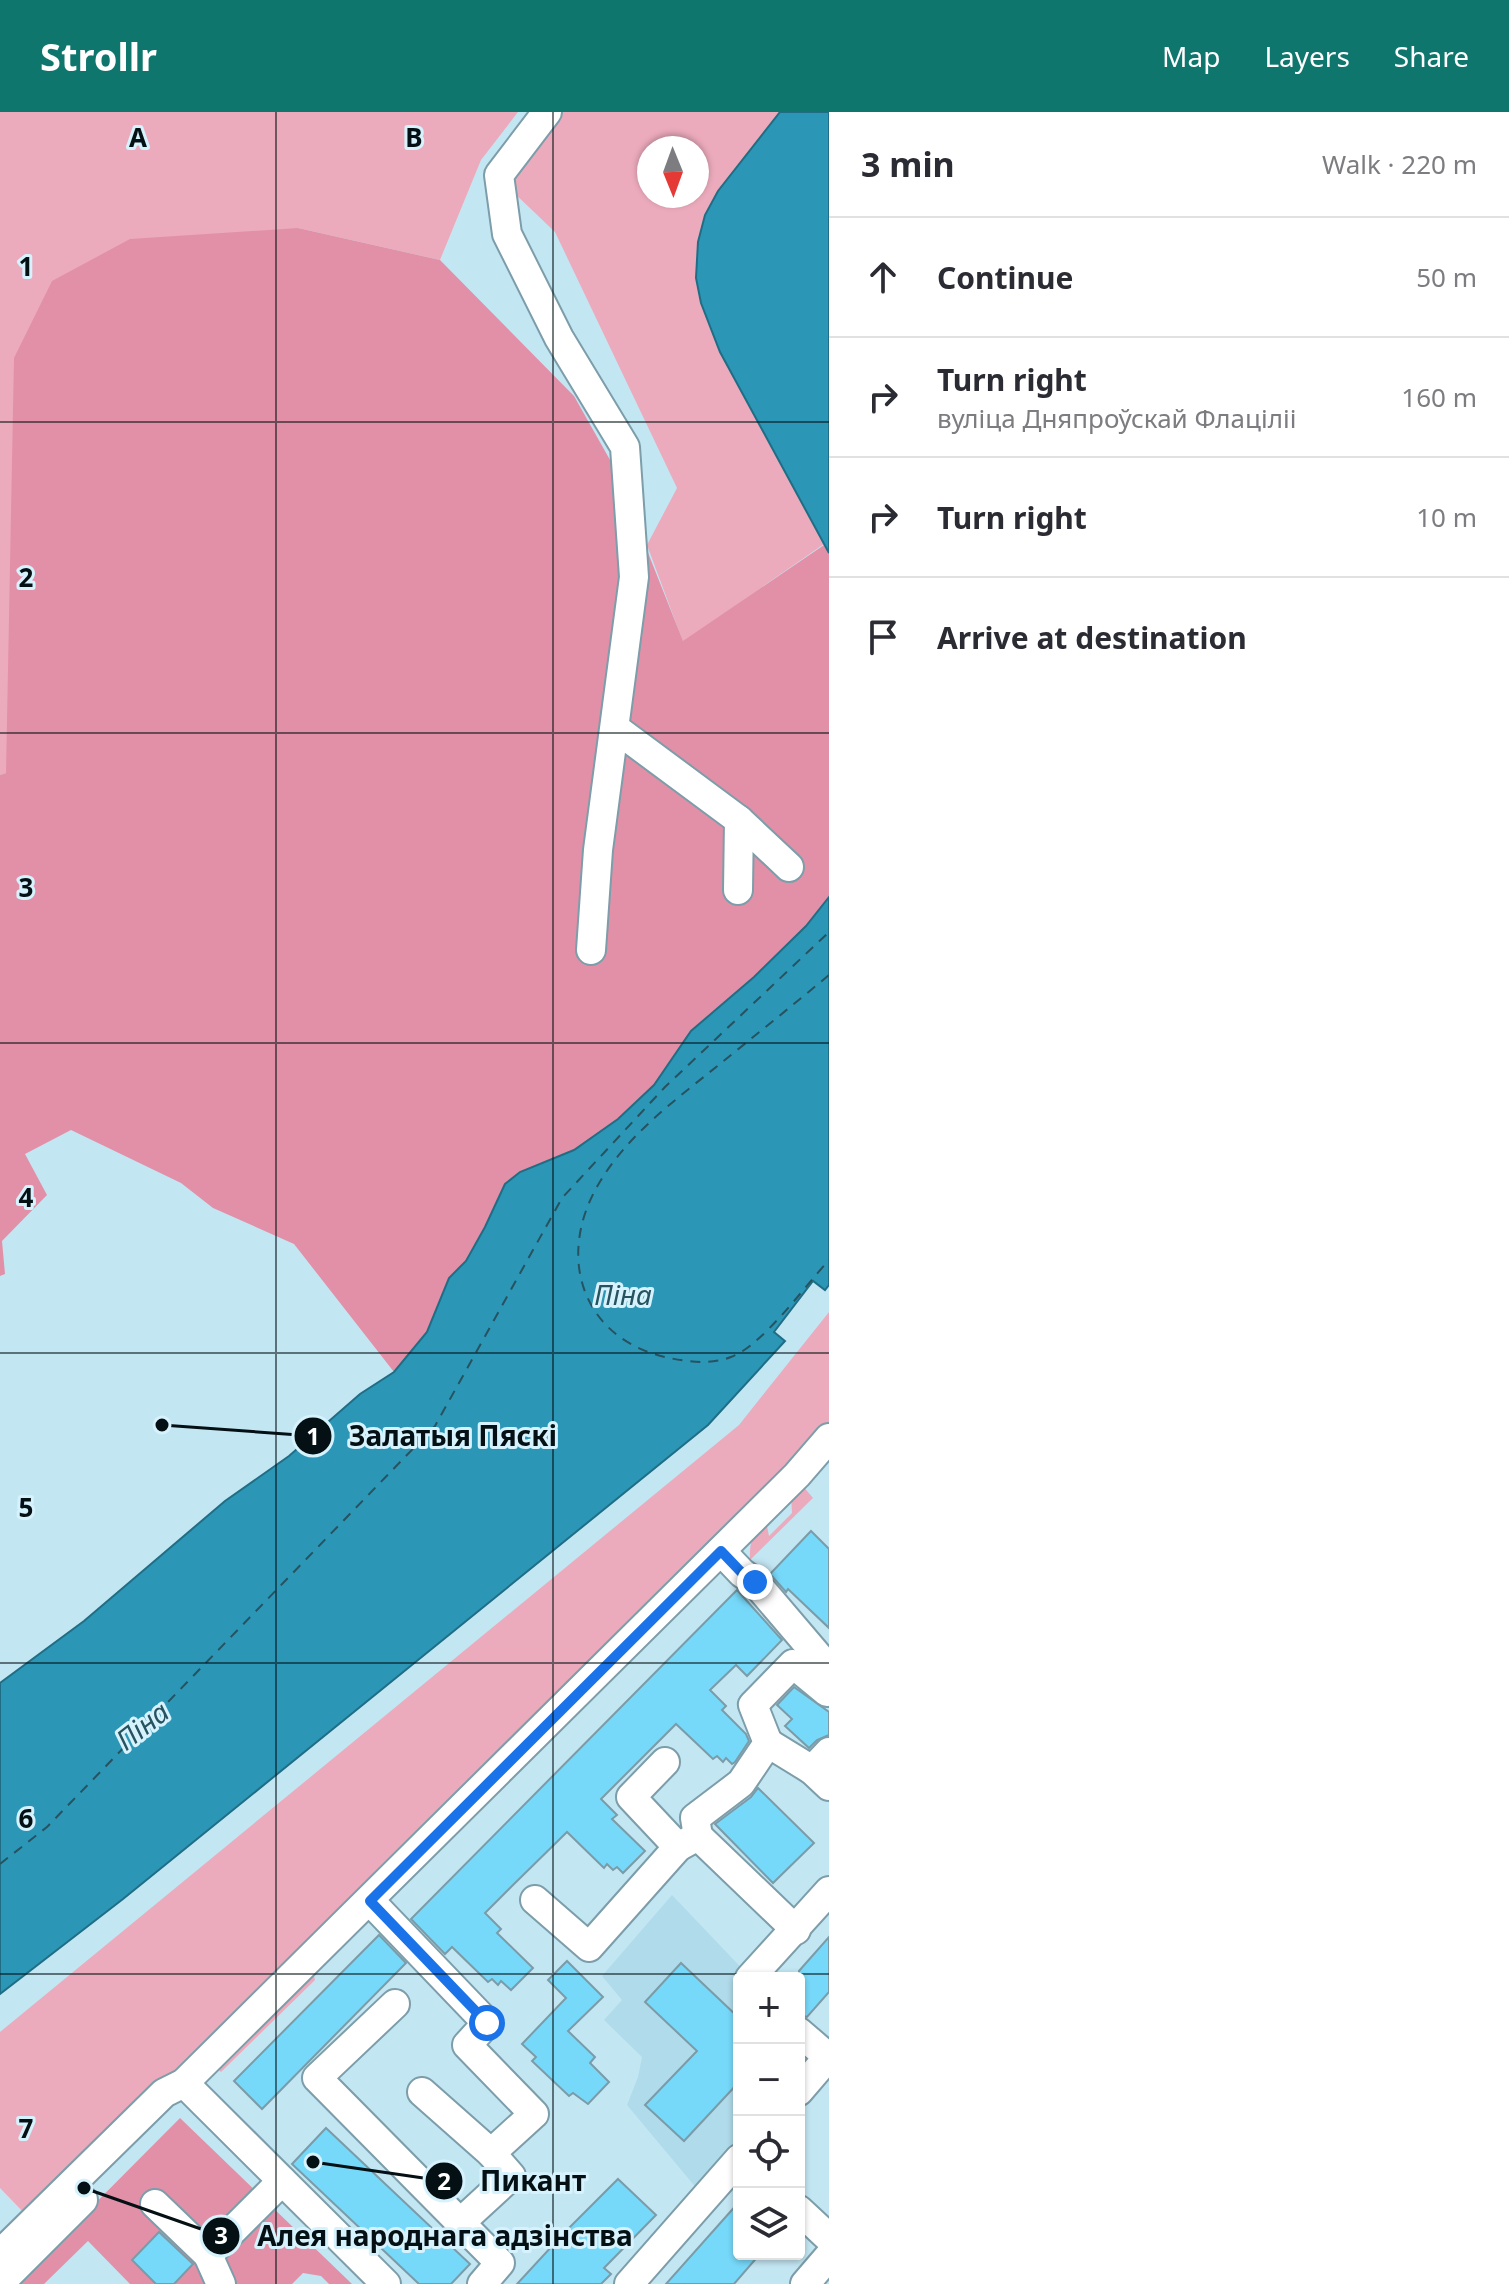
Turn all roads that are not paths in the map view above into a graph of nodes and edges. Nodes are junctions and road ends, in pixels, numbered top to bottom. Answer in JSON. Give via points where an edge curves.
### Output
{"nodes":[{"id":1,"x":547,"y":112,"type":"edge"},
{"id":2,"x":615,"y":728,"type":"junction"},
{"id":3,"x":739,"y":820,"type":"junction"},
{"id":4,"x":789,"y":867,"type":"dead end"},
{"id":5,"x":738,"y":890,"type":"dead end"},
{"id":6,"x":591,"y":950,"type":"dead end"},
{"id":7,"x":829,"y":1438,"type":"edge"},
{"id":8,"x":721,"y":1551,"type":"junction"},
{"id":9,"x":828,"y":1687,"type":"edge"},
{"id":10,"x":768,"y":1743,"type":"junction"},
{"id":11,"x":665,"y":1762,"type":"dead end"},
{"id":12,"x":823,"y":1769,"type":"edge"},
{"id":13,"x":688,"y":1842,"type":"junction"},
{"id":14,"x":829,"y":1891,"type":"edge"},
{"id":15,"x":535,"y":1900,"type":"dead end"},
{"id":16,"x":370,"y":1901,"type":"junction"},
{"id":17,"x":796,"y":1930,"type":"junction"},
{"id":18,"x":756,"y":1972,"type":"edge"},
{"id":19,"x":395,"y":2004,"type":"dead end"},
{"id":20,"x":805,"y":2037,"type":"edge"},
{"id":21,"x":829,"y":2057,"type":"edge"},
{"id":22,"x":184,"y":2083,"type":"junction"},
{"id":23,"x":805,"y":2084,"type":"edge"},
{"id":24,"x":422,"y":2092,"type":"dead end"},
{"id":25,"x":491,"y":2153,"type":"junction"},
{"id":26,"x":733,"y":2166,"type":"edge"},
{"id":27,"x":282,"y":2181,"type":"junction"},
{"id":28,"x":155,"y":2204,"type":"dead end"},
{"id":29,"x":805,"y":2216,"type":"edge"},
{"id":30,"x":461,"y":2222,"type":"junction"},
{"id":31,"x":829,"y":2238,"type":"edge"},
{"id":32,"x":0,"y":2254,"type":"edge"},
{"id":33,"x":208,"y":2255,"type":"junction"},
{"id":34,"x":829,"y":2256,"type":"edge"},
{"id":35,"x":0,"y":2283,"type":"edge"},
{"id":36,"x":221,"y":2284,"type":"edge"},
{"id":37,"x":386,"y":2284,"type":"edge"},
{"id":38,"x":482,"y":2284,"type":"edge"},
{"id":39,"x":629,"y":2284,"type":"edge"},
{"id":40,"x":805,"y":2284,"type":"edge"}],
"edges":[{"from":1,"to":2,"type":"street","via":[[499,175],[507,234],[559,338],[625,447],[634,577]]},
{"from":2,"to":3,"type":"street"},
{"from":2,"to":6,"type":"street"},
{"from":3,"to":4,"type":"street"},
{"from":3,"to":5,"type":"street"},
{"from":7,"to":8,"type":"street"},
{"from":8,"to":9,"type":"street","via":[[755,1582]]},
{"from":8,"to":16,"type":"street"},
{"from":9,"to":10,"type":"street","via":[[793,1664],[753,1705]]},
{"from":10,"to":12,"type":"street"},
{"from":10,"to":13,"type":"street","via":[[741,1783],[695,1818]]},
{"from":11,"to":13,"type":"street","via":[[631,1797]]},
{"from":13,"to":15,"type":"street","via":[[589,1947]]},
{"from":13,"to":17,"type":"street"},
{"from":14,"to":17,"type":"street"},
{"from":16,"to":22,"type":"street"},
{"from":16,"to":25,"type":"street","via":[[487,2023],[467,2045],[534,2114]]},
{"from":17,"to":18,"type":"street"},
{"from":19,"to":30,"type":"street","via":[[317,2078]]},
{"from":20,"to":21,"type":"street"},
{"from":21,"to":23,"type":"street"},
{"from":22,"to":27,"type":"street"},
{"from":22,"to":32,"type":"street","via":[[164,2093]]},
{"from":22,"to":35,"type":"street","via":[[177,2106]]},
{"from":24,"to":25,"type":"street"},
{"from":25,"to":30,"type":"street","via":[[511,2176]]},
{"from":26,"to":39,"type":"street"},
{"from":27,"to":33,"type":"street"},
{"from":27,"to":37,"type":"street"},
{"from":28,"to":33,"type":"street"},
{"from":29,"to":31,"type":"street"},
{"from":30,"to":38,"type":"street","via":[[500,2263]]},
{"from":33,"to":36,"type":"street"},
{"from":34,"to":40,"type":"street"}]}
